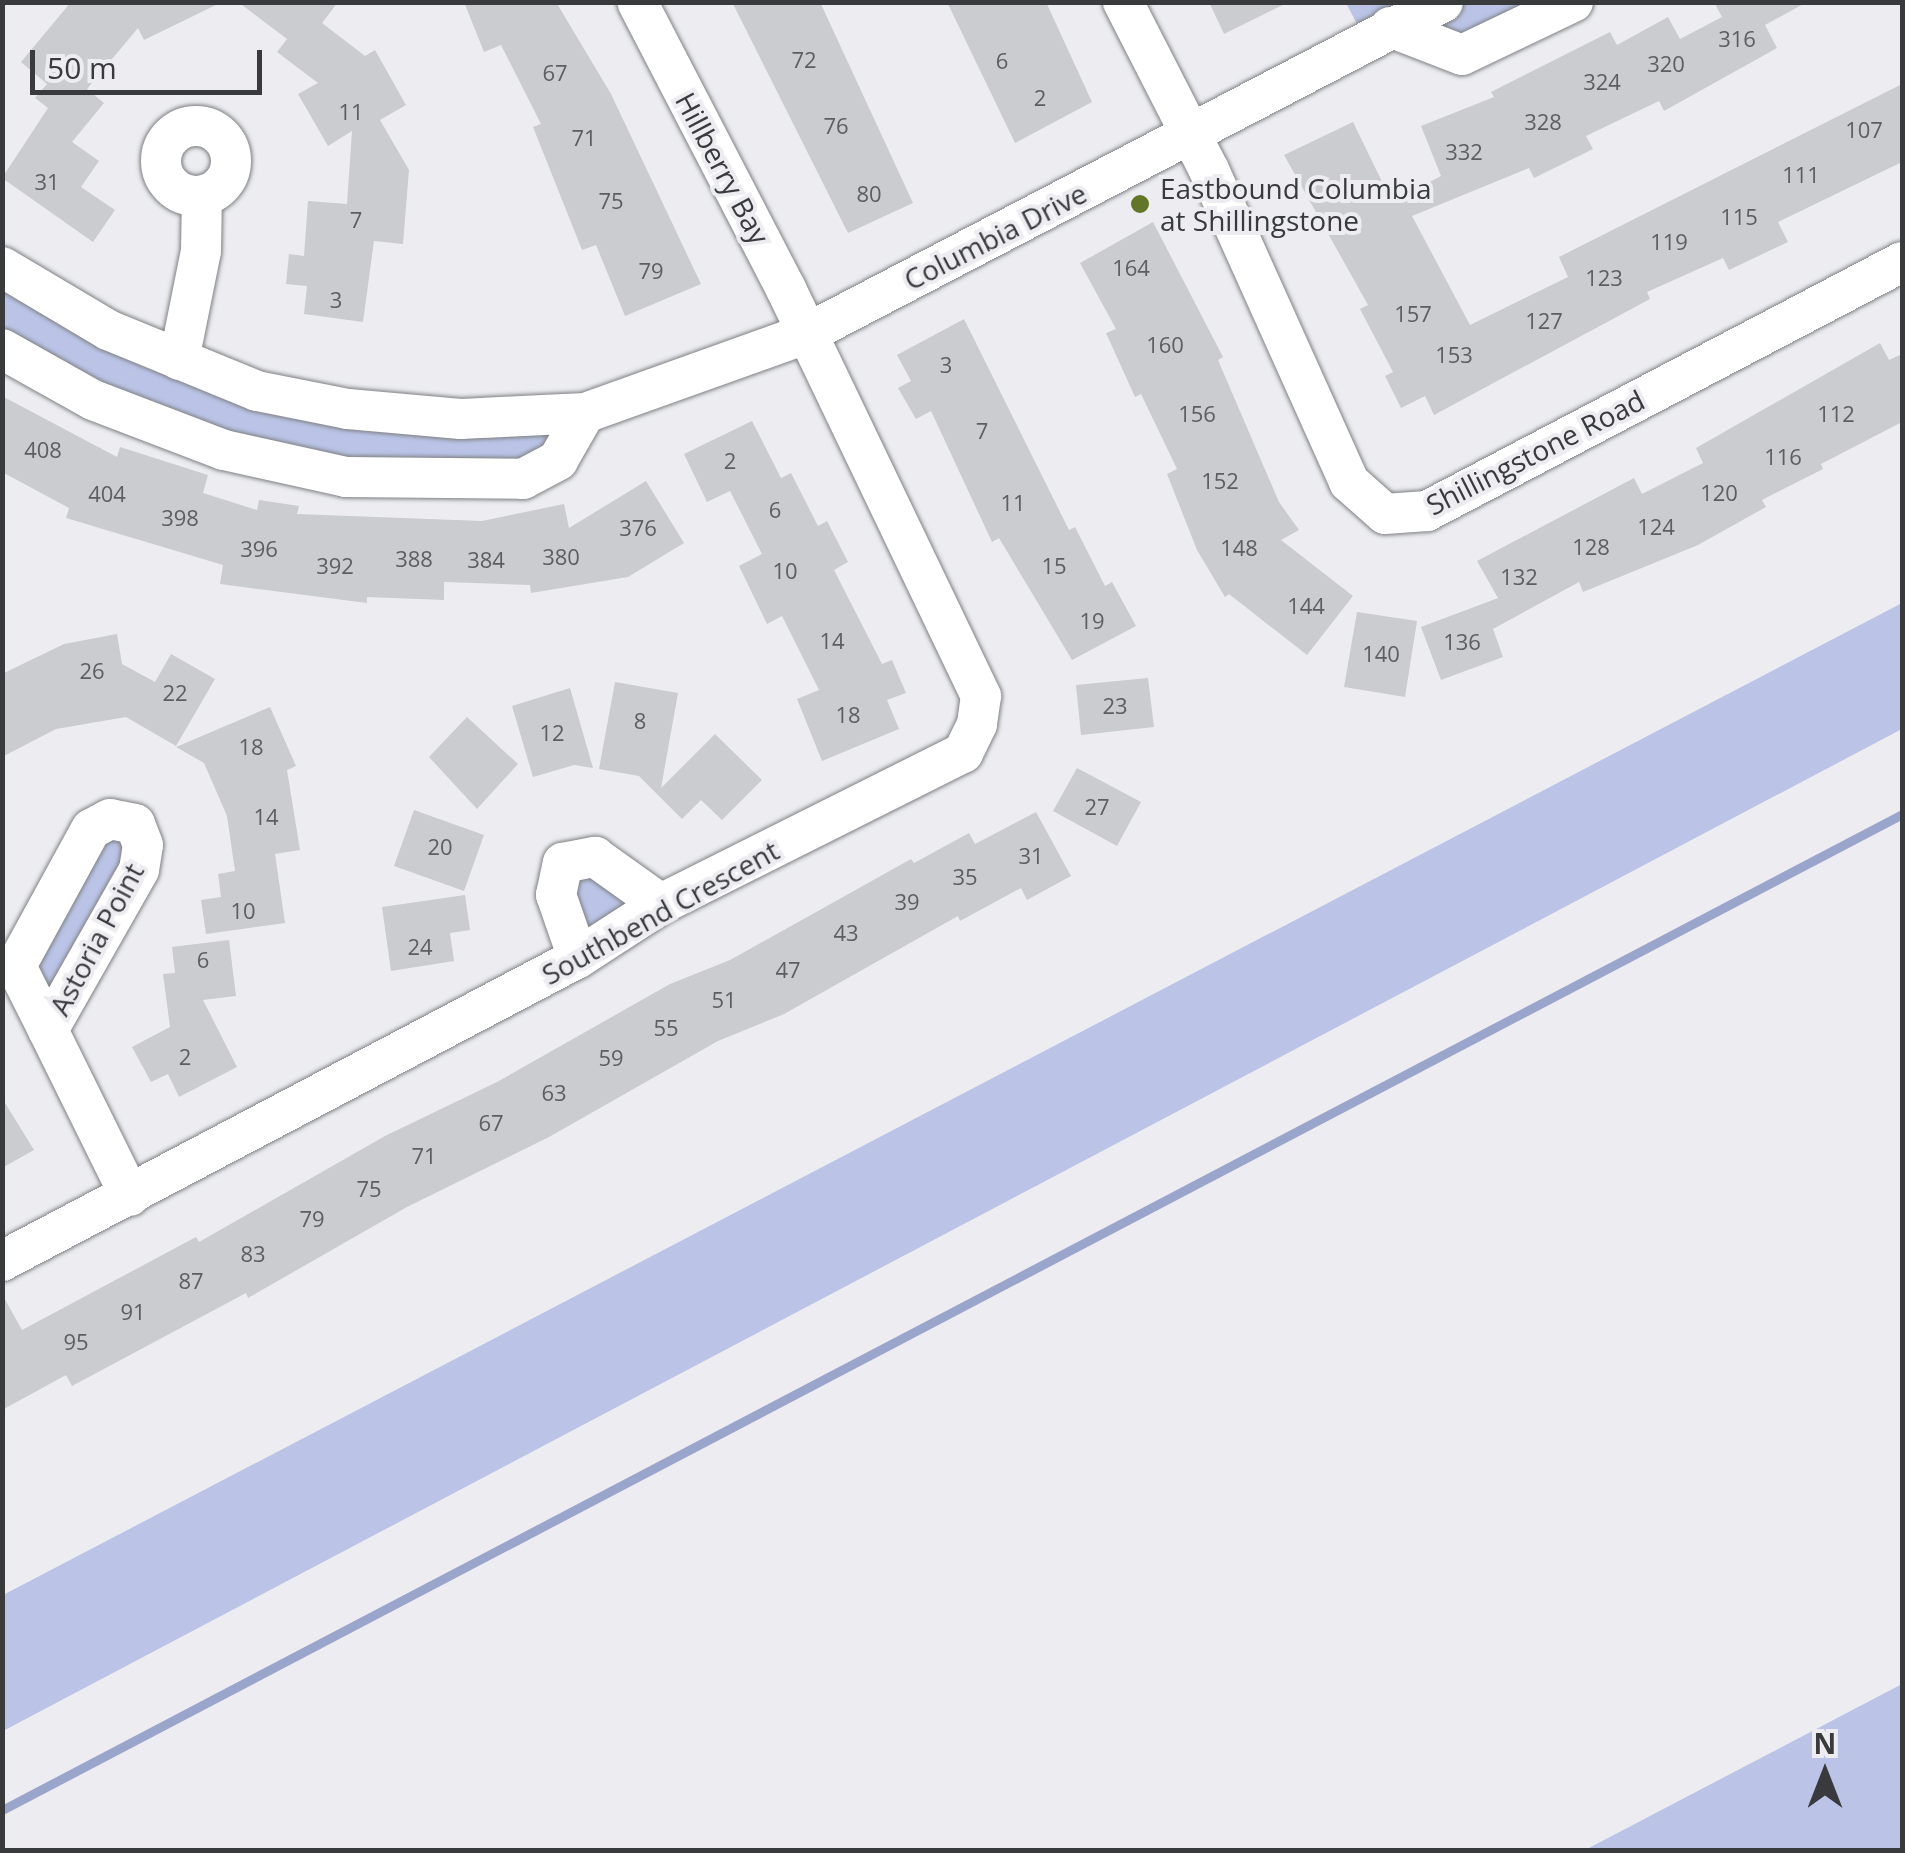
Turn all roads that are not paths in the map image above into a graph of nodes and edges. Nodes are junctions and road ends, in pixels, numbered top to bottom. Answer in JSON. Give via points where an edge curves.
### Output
{"nodes":[{"id":1,"x":637,"y":2,"type":"edge"},
{"id":2,"x":1122,"y":2,"type":"edge"},
{"id":3,"x":1442,"y":2,"type":"edge"},
{"id":4,"x":1573,"y":2,"type":"edge"},
{"id":5,"x":1390,"y":27,"type":"junction"},
{"id":6,"x":1192,"y":134,"type":"junction"},
{"id":7,"x":202,"y":196,"type":"dead end"},
{"id":8,"x":1902,"y":262,"type":"edge"},
{"id":9,"x":2,"y":267,"type":"edge"},
{"id":10,"x":808,"y":334,"type":"junction"},
{"id":11,"x":2,"y":349,"type":"edge"},
{"id":12,"x":179,"y":360,"type":"junction"},
{"id":13,"x":585,"y":413,"type":"junction"},
{"id":14,"x":662,"y":904,"type":"junction"},
{"id":15,"x":578,"y":958,"type":"junction"},
{"id":16,"x":48,"y":1030,"type":"junction"},
{"id":17,"x":130,"y":1196,"type":"junction"},
{"id":18,"x":2,"y":1261,"type":"edge"}],
"edges":[{"from":1,"to":10,"type":"street","name":"Hillberry Bay"},
{"from":2,"to":6,"type":"street"},
{"from":3,"to":5,"type":"street","name":"Columbia Drive"},
{"from":4,"to":5,"type":"street","via":[[1462,55]]},
{"from":5,"to":6,"type":"street","name":"Columbia Drive"},
{"from":6,"to":8,"type":"street","name":"Shillingstone Road","via":[[1349,482],[1385,514],[1427,511]]},
{"from":6,"to":10,"type":"street","name":"Columbia Drive"},
{"from":7,"to":12,"type":"street","via":[[201,252]]},
{"from":9,"to":12,"type":"street","name":"Columbia Drive","via":[[108,330]]},
{"from":10,"to":13,"type":"street","name":"Columbia Drive"},
{"from":10,"to":14,"type":"street","name":"Southbend Crescent","via":[[980,696],[978,724],[963,753]]},
{"from":11,"to":13,"type":"street","via":[[94,400],[224,450],[346,477],[523,479],[558,460]]},
{"from":12,"to":13,"type":"street","name":"Columbia Drive","via":[[257,390],[348,409],[460,419]]},
{"from":14,"to":15,"type":"street","name":"Southbend Crescent"},
{"from":14,"to":15,"type":"street","via":[[594,856],[563,863],[556,895]]},
{"from":15,"to":17,"type":"street","name":"Southbend Crescent"},
{"from":16,"to":16,"type":"street","name":"Astoria Point","via":[[140,870],[143,845],[135,824],[110,819],[91,829],[16,966]]},
{"from":16,"to":17,"type":"street","name":"Astoria Point"},
{"from":17,"to":18,"type":"street","name":"Southbend Crescent"}]}
